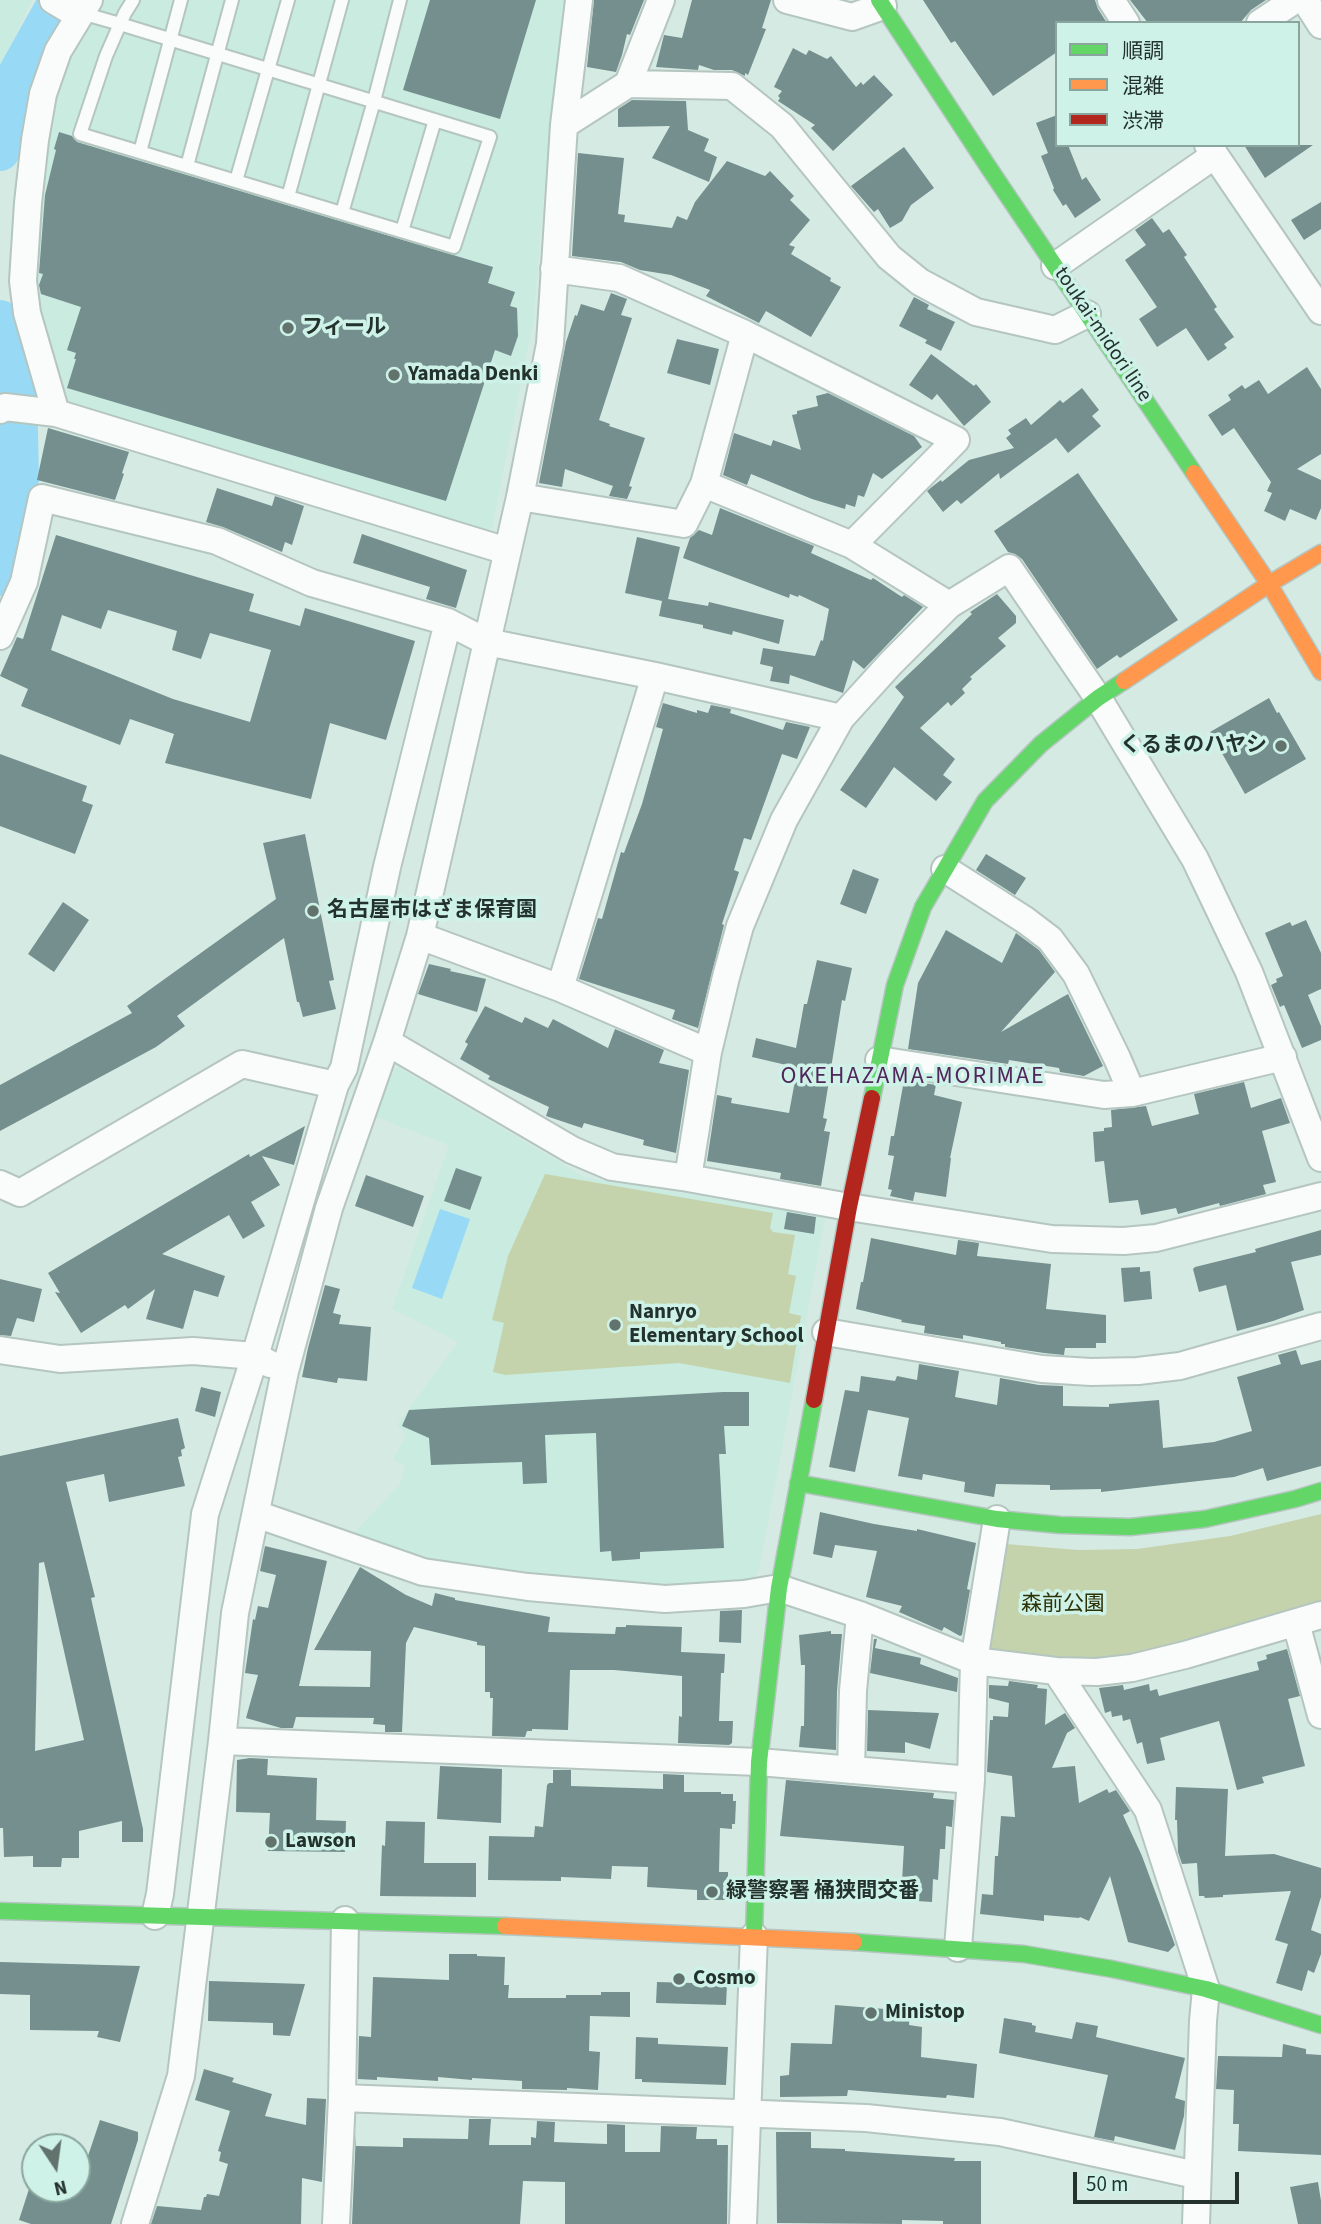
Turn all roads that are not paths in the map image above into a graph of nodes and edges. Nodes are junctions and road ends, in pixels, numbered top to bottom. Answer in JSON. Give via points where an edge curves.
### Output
{"nodes":[{"id":1,"x":133,"y":0,"type":"edge"},
{"id":2,"x":181,"y":0,"type":"edge"},
{"id":3,"x":232,"y":0,"type":"edge"},
{"id":4,"x":288,"y":0,"type":"edge"},
{"id":5,"x":342,"y":0,"type":"edge"},
{"id":6,"x":400,"y":0,"type":"edge"},
{"id":7,"x":579,"y":0,"type":"edge"},
{"id":8,"x":661,"y":0,"type":"edge"},
{"id":9,"x":788,"y":0,"type":"edge"},
{"id":10,"x":1111,"y":0,"type":"edge"},
{"id":11,"x":1295,"y":0,"type":"edge"},
{"id":12,"x":1305,"y":0,"type":"edge"},
{"id":13,"x":881,"y":3,"type":"edge"},
{"id":14,"x":73,"y":5,"type":"edge"},
{"id":15,"x":1125,"y":21,"type":"edge"},
{"id":16,"x":1263,"y":21,"type":"edge"},
{"id":17,"x":120,"y":24,"type":"junction"},
{"id":18,"x":1321,"y":24,"type":"edge"},
{"id":19,"x":169,"y":39,"type":"junction"},
{"id":20,"x":218,"y":54,"type":"junction"},
{"id":21,"x":270,"y":69,"type":"junction"},
{"id":22,"x":628,"y":84,"type":"junction"},
{"id":23,"x":320,"y":85,"type":"junction"},
{"id":24,"x":374,"y":102,"type":"junction"},
{"id":25,"x":435,"y":120,"type":"junction"},
{"id":26,"x":564,"y":125,"type":"junction"},
{"id":27,"x":1211,"y":150,"type":"edge"},
{"id":28,"x":140,"y":152,"type":"junction"},
{"id":29,"x":187,"y":166,"type":"junction"},
{"id":30,"x":236,"y":181,"type":"junction"},
{"id":31,"x":288,"y":197,"type":"junction"},
{"id":32,"x":342,"y":213,"type":"junction"},
{"id":33,"x":402,"y":231,"type":"junction"},
{"id":34,"x":1055,"y":266,"type":"junction"},
{"id":35,"x":554,"y":270,"type":"junction"},
{"id":36,"x":1321,"y":311,"type":"edge"},
{"id":37,"x":1087,"y":314,"type":"junction"},
{"id":38,"x":745,"y":334,"type":"junction"},
{"id":39,"x":2,"y":408,"type":"edge"},
{"id":40,"x":55,"y":413,"type":"junction"},
{"id":41,"x":704,"y":484,"type":"junction"},
{"id":42,"x":520,"y":497,"type":"junction"},
{"id":43,"x":852,"y":545,"type":"junction"},
{"id":44,"x":507,"y":551,"type":"junction"},
{"id":45,"x":1321,"y":553,"type":"edge"},
{"id":46,"x":1269,"y":584,"type":"junction"},
{"id":47,"x":949,"y":605,"type":"junction"},
{"id":48,"x":448,"y":622,"type":"junction"},
{"id":49,"x":0,"y":636,"type":"edge"},
{"id":50,"x":487,"y":642,"type":"junction"},
{"id":51,"x":1321,"y":673,"type":"edge"},
{"id":52,"x":655,"y":676,"type":"junction"},
{"id":53,"x":1098,"y":698,"type":"junction"},
{"id":54,"x":841,"y":718,"type":"junction"},
{"id":55,"x":945,"y":869,"type":"junction"},
{"id":56,"x":420,"y":936,"type":"junction"},
{"id":57,"x":560,"y":988,"type":"junction"},
{"id":58,"x":387,"y":1042,"type":"junction"},
{"id":59,"x":708,"y":1052,"type":"junction"},
{"id":60,"x":1283,"y":1057,"type":"junction"},
{"id":61,"x":879,"y":1060,"type":"junction"},
{"id":62,"x":335,"y":1086,"type":"junction"},
{"id":63,"x":1132,"y":1093,"type":"junction"},
{"id":64,"x":1321,"y":1158,"type":"edge"},
{"id":65,"x":688,"y":1178,"type":"junction"},
{"id":66,"x":0,"y":1184,"type":"edge"},
{"id":67,"x":1321,"y":1196,"type":"edge"},
{"id":68,"x":849,"y":1208,"type":"junction"},
{"id":69,"x":1321,"y":1326,"type":"edge"},
{"id":70,"x":826,"y":1332,"type":"junction"},
{"id":71,"x":0,"y":1350,"type":"edge"},
{"id":72,"x":255,"y":1356,"type":"junction"},
{"id":73,"x":285,"y":1371,"type":"junction"},
{"id":74,"x":798,"y":1483,"type":"junction"},
{"id":75,"x":1321,"y":1491,"type":"edge"},
{"id":76,"x":256,"y":1514,"type":"junction"},
{"id":77,"x":997,"y":1519,"type":"junction"},
{"id":78,"x":779,"y":1588,"type":"junction"},
{"id":79,"x":860,"y":1615,"type":"junction"},
{"id":80,"x":1309,"y":1619,"type":"edge"},
{"id":81,"x":974,"y":1661,"type":"junction"},
{"id":82,"x":1056,"y":1671,"type":"junction"},
{"id":83,"x":1321,"y":1715,"type":"edge"},
{"id":84,"x":222,"y":1741,"type":"junction"},
{"id":85,"x":759,"y":1762,"type":"junction"},
{"id":86,"x":851,"y":1770,"type":"junction"},
{"id":87,"x":971,"y":1780,"type":"junction"},
{"id":88,"x":0,"y":1911,"type":"edge"},
{"id":89,"x":155,"y":1916,"type":"junction"},
{"id":90,"x":200,"y":1917,"type":"junction"},
{"id":91,"x":345,"y":1920,"type":"junction"},
{"id":92,"x":754,"y":1936,"type":"junction"},
{"id":93,"x":958,"y":1948,"type":"junction"},
{"id":94,"x":1206,"y":1989,"type":"junction"},
{"id":95,"x":1321,"y":2025,"type":"edge"},
{"id":96,"x":342,"y":2098,"type":"junction"},
{"id":97,"x":747,"y":2115,"type":"junction"},
{"id":98,"x":1196,"y":2175,"type":"junction"},
{"id":99,"x":135,"y":2224,"type":"edge"},
{"id":100,"x":336,"y":2224,"type":"edge"},
{"id":101,"x":743,"y":2224,"type":"edge"},
{"id":102,"x":1196,"y":2224,"type":"edge"}],
"edges":[{"from":1,"to":17,"type":"lane"},
{"from":2,"to":19,"type":"lane"},
{"from":3,"to":20,"type":"lane"},
{"from":4,"to":21,"type":"lane"},
{"from":5,"to":23,"type":"lane"},
{"from":6,"to":24,"type":"lane"},
{"from":7,"to":26,"type":"street"},
{"from":8,"to":22,"type":"street"},
{"from":9,"to":13,"type":"street","via":[[852,17]]},
{"from":10,"to":15,"type":"street"},
{"from":11,"to":16,"type":"street"},
{"from":12,"to":18,"type":"street"},
{"from":13,"to":34,"type":"street","name":"toukai-midori line"},
{"from":14,"to":17,"type":"lane"},
{"from":14,"to":40,"type":"street","via":[[43,94],[23,281],[27,313]]},
{"from":17,"to":19,"type":"lane"},
{"from":17,"to":28,"type":"lane","via":[[80,134]]},
{"from":19,"to":20,"type":"lane"},
{"from":19,"to":28,"type":"lane"},
{"from":20,"to":21,"type":"lane"},
{"from":20,"to":29,"type":"lane"},
{"from":21,"to":23,"type":"lane"},
{"from":21,"to":30,"type":"lane"},
{"from":22,"to":26,"type":"street"},
{"from":22,"to":37,"type":"street","via":[[732,86],[782,126],[889,257],[920,282],[976,312],[1055,330]]},
{"from":23,"to":24,"type":"lane"},
{"from":23,"to":31,"type":"lane"},
{"from":24,"to":25,"type":"lane"},
{"from":24,"to":32,"type":"lane"},
{"from":25,"to":33,"type":"lane"},
{"from":25,"to":33,"type":"lane","via":[[490,137],[454,247]]},
{"from":26,"to":35,"type":"street"},
{"from":27,"to":34,"type":"street"},
{"from":27,"to":36,"type":"street"},
{"from":28,"to":29,"type":"lane"},
{"from":29,"to":30,"type":"lane"},
{"from":30,"to":31,"type":"lane"},
{"from":31,"to":32,"type":"lane"},
{"from":32,"to":33,"type":"lane"},
{"from":34,"to":37,"type":"street","name":"toukai-midori line"},
{"from":35,"to":38,"type":"street","via":[[619,278]]},
{"from":35,"to":42,"type":"street","via":[[550,344]]},
{"from":37,"to":46,"type":"street","name":"toukai-midori line"},
{"from":38,"to":41,"type":"street"},
{"from":38,"to":43,"type":"street","via":[[956,440]]},
{"from":39,"to":40,"type":"street"},
{"from":40,"to":44,"type":"street"},
{"from":41,"to":42,"type":"street","via":[[684,524]]},
{"from":41,"to":43,"type":"street"},
{"from":42,"to":44,"type":"street"},
{"from":43,"to":47,"type":"street"},
{"from":44,"to":50,"type":"street"},
{"from":45,"to":46,"type":"street"},
{"from":46,"to":51,"type":"street","name":"toukai-midori line"},
{"from":46,"to":53,"type":"street"},
{"from":47,"to":53,"type":"street","via":[[1009,568]]},
{"from":47,"to":54,"type":"street"},
{"from":48,"to":49,"type":"street","via":[[312,583],[217,541],[42,498],[24,582]]},
{"from":48,"to":50,"type":"street"},
{"from":48,"to":62,"type":"street","via":[[387,867],[344,1068]]},
{"from":50,"to":52,"type":"street"},
{"from":50,"to":56,"type":"street"},
{"from":52,"to":54,"type":"street"},
{"from":52,"to":57,"type":"street"},
{"from":53,"to":55,"type":"street","via":[[1041,744],[985,801]]},
{"from":53,"to":60,"type":"street","via":[[1195,859]]},
{"from":54,"to":59,"type":"street","via":[[784,820],[740,926]]},
{"from":55,"to":61,"type":"street","via":[[923,907],[901,966]]},
{"from":55,"to":63,"type":"street","via":[[1050,939],[1076,974]]},
{"from":56,"to":57,"type":"street"},
{"from":56,"to":58,"type":"street"},
{"from":57,"to":59,"type":"street"},
{"from":58,"to":65,"type":"street","via":[[572,1150],[612,1167]]},
{"from":58,"to":73,"type":"street","via":[[329,1208]]},
{"from":59,"to":65,"type":"street"},
{"from":60,"to":63,"type":"street"},
{"from":60,"to":64,"type":"street"},
{"from":61,"to":63,"type":"street","via":[[1104,1095]]},
{"from":61,"to":68,"type":"street"},
{"from":62,"to":66,"type":"street","via":[[242,1064],[20,1193]]},
{"from":62,"to":72,"type":"street"},
{"from":65,"to":68,"type":"street"},
{"from":67,"to":68,"type":"street","via":[[1156,1238],[1124,1241],[1052,1239]]},
{"from":68,"to":70,"type":"street"},
{"from":69,"to":70,"type":"street","via":[[1181,1366],[1091,1372],[1042,1369]]},
{"from":70,"to":74,"type":"street"},
{"from":71,"to":72,"type":"street","via":[[60,1359],[193,1351]]},
{"from":72,"to":73,"type":"street"},
{"from":72,"to":89,"type":"street","via":[[205,1514]]},
{"from":73,"to":76,"type":"street"},
{"from":74,"to":77,"type":"street"},
{"from":74,"to":78,"type":"street"},
{"from":75,"to":77,"type":"street","via":[[1205,1519],[1130,1527]]},
{"from":76,"to":78,"type":"street","via":[[422,1572],[528,1587],[665,1599]]},
{"from":76,"to":84,"type":"street","via":[[235,1613]]},
{"from":77,"to":81,"type":"street"},
{"from":78,"to":79,"type":"street"},
{"from":78,"to":85,"type":"street"},
{"from":79,"to":81,"type":"street"},
{"from":79,"to":86,"type":"street"},
{"from":80,"to":82,"type":"street","via":[[1132,1668]]},
{"from":80,"to":83,"type":"street"},
{"from":81,"to":82,"type":"street"},
{"from":81,"to":87,"type":"street"},
{"from":82,"to":94,"type":"street","via":[[1148,1810]]},
{"from":84,"to":85,"type":"street"},
{"from":84,"to":90,"type":"street"},
{"from":85,"to":86,"type":"street"},
{"from":85,"to":92,"type":"street"},
{"from":86,"to":87,"type":"street"},
{"from":87,"to":93,"type":"street"},
{"from":88,"to":89,"type":"street"},
{"from":89,"to":90,"type":"street"},
{"from":90,"to":91,"type":"street"},
{"from":90,"to":99,"type":"street","via":[[181,2076]]},
{"from":91,"to":92,"type":"street"},
{"from":91,"to":96,"type":"street"},
{"from":92,"to":93,"type":"street"},
{"from":92,"to":97,"type":"street"},
{"from":93,"to":94,"type":"street","via":[[1024,1954]]},
{"from":94,"to":95,"type":"street"},
{"from":94,"to":98,"type":"street"},
{"from":96,"to":97,"type":"street"},
{"from":96,"to":100,"type":"street"},
{"from":97,"to":98,"type":"street","via":[[866,2118],[1000,2132]]},
{"from":97,"to":101,"type":"street"},
{"from":98,"to":102,"type":"street"}]}
